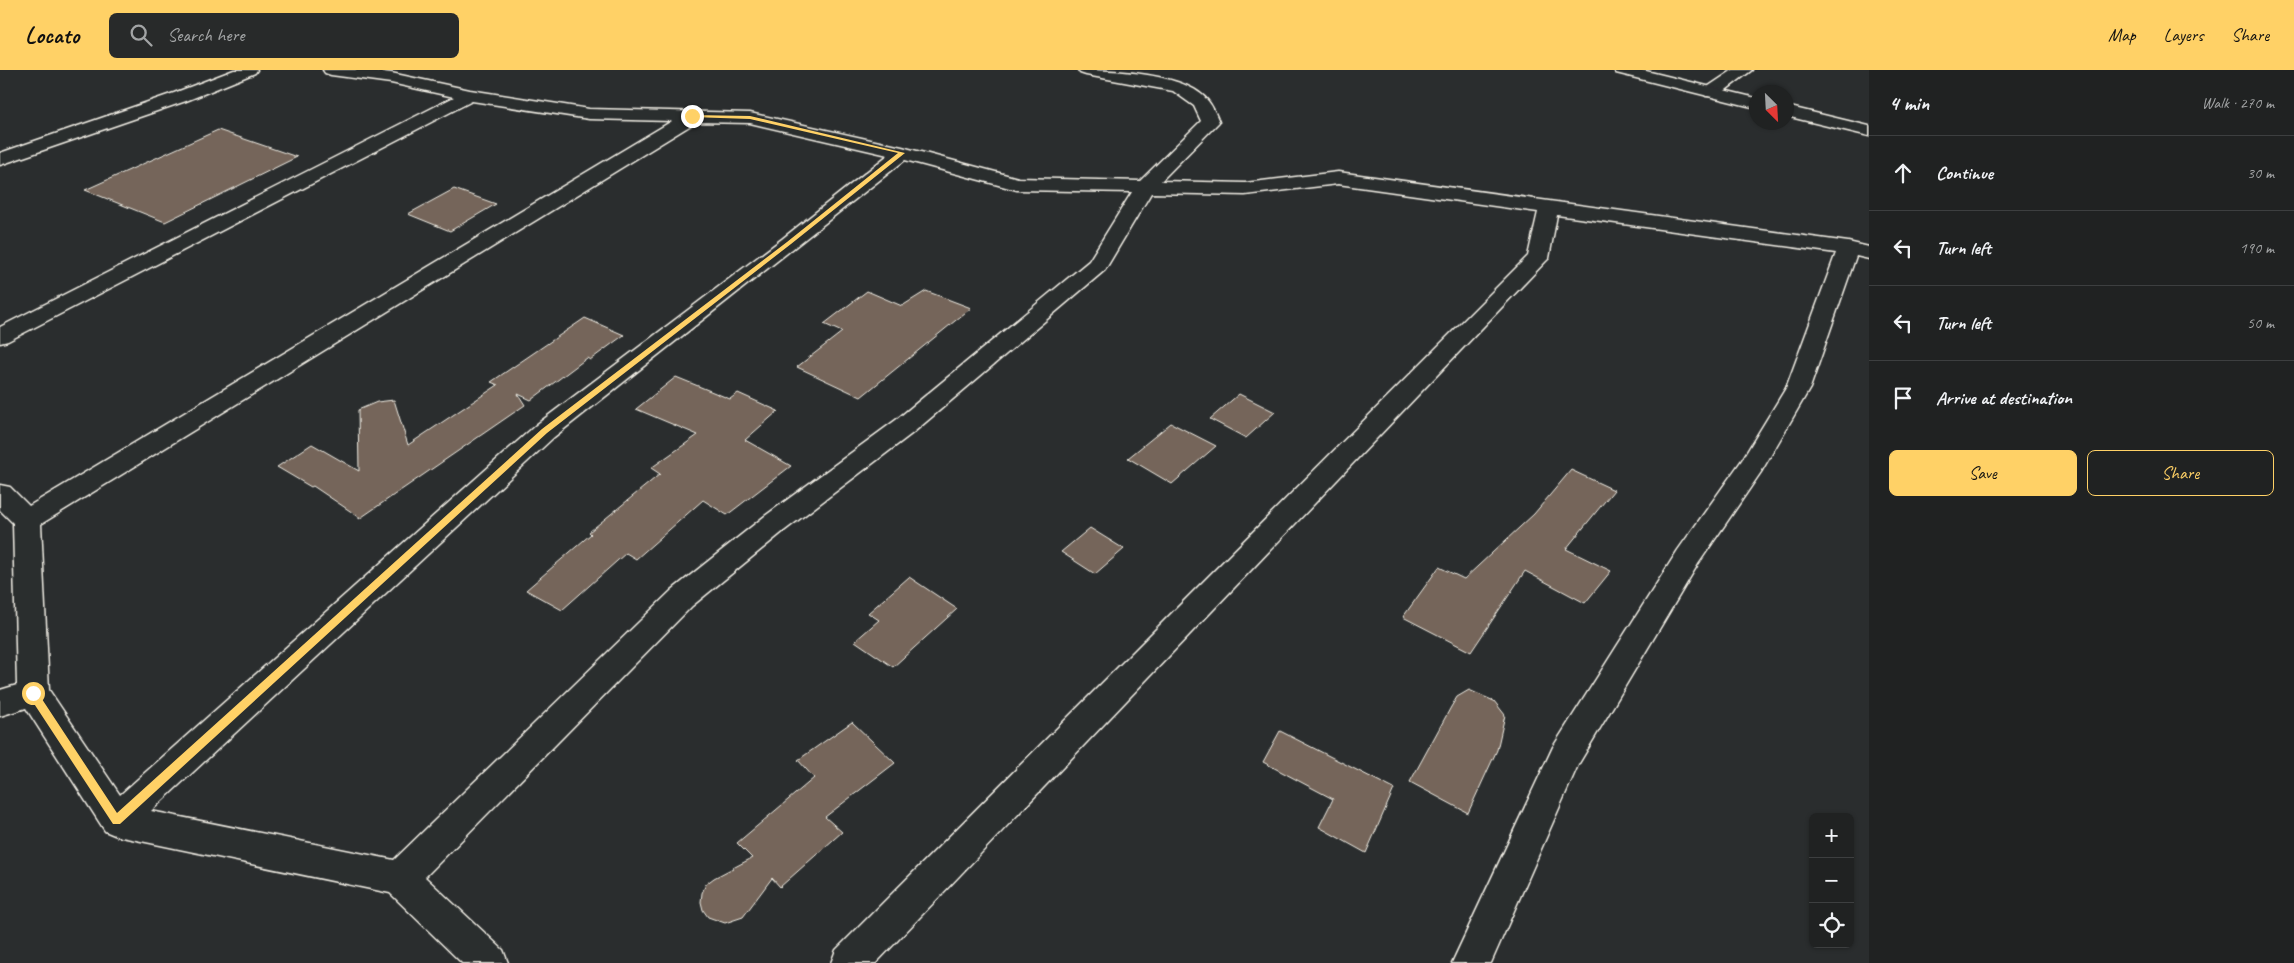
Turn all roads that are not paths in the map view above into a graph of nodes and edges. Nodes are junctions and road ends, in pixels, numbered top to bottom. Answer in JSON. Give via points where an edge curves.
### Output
{"nodes":[{"id":1,"x":249,"y":70,"type":"edge"},
{"id":2,"x":331,"y":70,"type":"edge"},
{"id":3,"x":409,"y":70,"type":"edge"},
{"id":4,"x":1086,"y":70,"type":"edge"},
{"id":5,"x":1622,"y":70,"type":"edge"},
{"id":6,"x":1744,"y":70,"type":"edge"},
{"id":7,"x":391,"y":78,"type":"junction"},
{"id":8,"x":1712,"y":92,"type":"junction"},
{"id":9,"x":470,"y":95,"type":"junction"},
{"id":10,"x":1749,"y":101,"type":"edge"},
{"id":11,"x":1794,"y":113,"type":"edge"},
{"id":12,"x":692,"y":116,"type":"junction"},
{"id":13,"x":1869,"y":131,"type":"edge"},
{"id":14,"x":902,"y":153,"type":"junction"},
{"id":15,"x":0,"y":159,"type":"edge"},
{"id":16,"x":1145,"y":186,"type":"junction"},
{"id":17,"x":1549,"y":208,"type":"junction"},
{"id":18,"x":1858,"y":250,"type":"edge"},
{"id":19,"x":0,"y":336,"type":"edge"},
{"id":20,"x":0,"y":494,"type":"edge"},
{"id":21,"x":27,"y":520,"type":"junction"},
{"id":22,"x":33,"y":693,"type":"junction"},
{"id":23,"x":0,"y":703,"type":"edge"},
{"id":24,"x":116,"y":820,"type":"junction"},
{"id":25,"x":400,"y":878,"type":"junction"},
{"id":26,"x":488,"y":963,"type":"edge"},
{"id":27,"x":850,"y":963,"type":"edge"},
{"id":28,"x":1471,"y":963,"type":"edge"}],
"edges":[{"from":1,"to":15,"type":"street"},
{"from":2,"to":7,"type":"street"},
{"from":3,"to":7,"type":"street"},
{"from":4,"to":16,"type":"street","via":[[1178,88],[1204,109],[1210,122]]},
{"from":5,"to":8,"type":"street"},
{"from":6,"to":8,"type":"street"},
{"from":7,"to":9,"type":"street"},
{"from":8,"to":10,"type":"street"},
{"from":9,"to":12,"type":"street","via":[[589,114]]},
{"from":9,"to":19,"type":"street"},
{"from":11,"to":13,"type":"street"},
{"from":12,"to":14,"type":"street","via":[[750,118]]},
{"from":12,"to":21,"type":"street"},
{"from":14,"to":16,"type":"street","via":[[1017,184]]},
{"from":14,"to":24,"type":"street","via":[[545,431]]},
{"from":16,"to":17,"type":"street","via":[[1245,189],[1338,178]]},
{"from":16,"to":25,"type":"street","via":[[1097,265],[905,426],[775,523],[682,598]]},
{"from":17,"to":18,"type":"street"},
{"from":17,"to":27,"type":"street","via":[[1538,258]]},
{"from":18,"to":28,"type":"street","via":[[1798,388],[1752,466],[1688,557],[1565,757]]},
{"from":20,"to":21,"type":"street"},
{"from":21,"to":22,"type":"street"},
{"from":22,"to":23,"type":"street"},
{"from":22,"to":24,"type":"street"},
{"from":24,"to":25,"type":"street"},
{"from":25,"to":26,"type":"street"}]}
